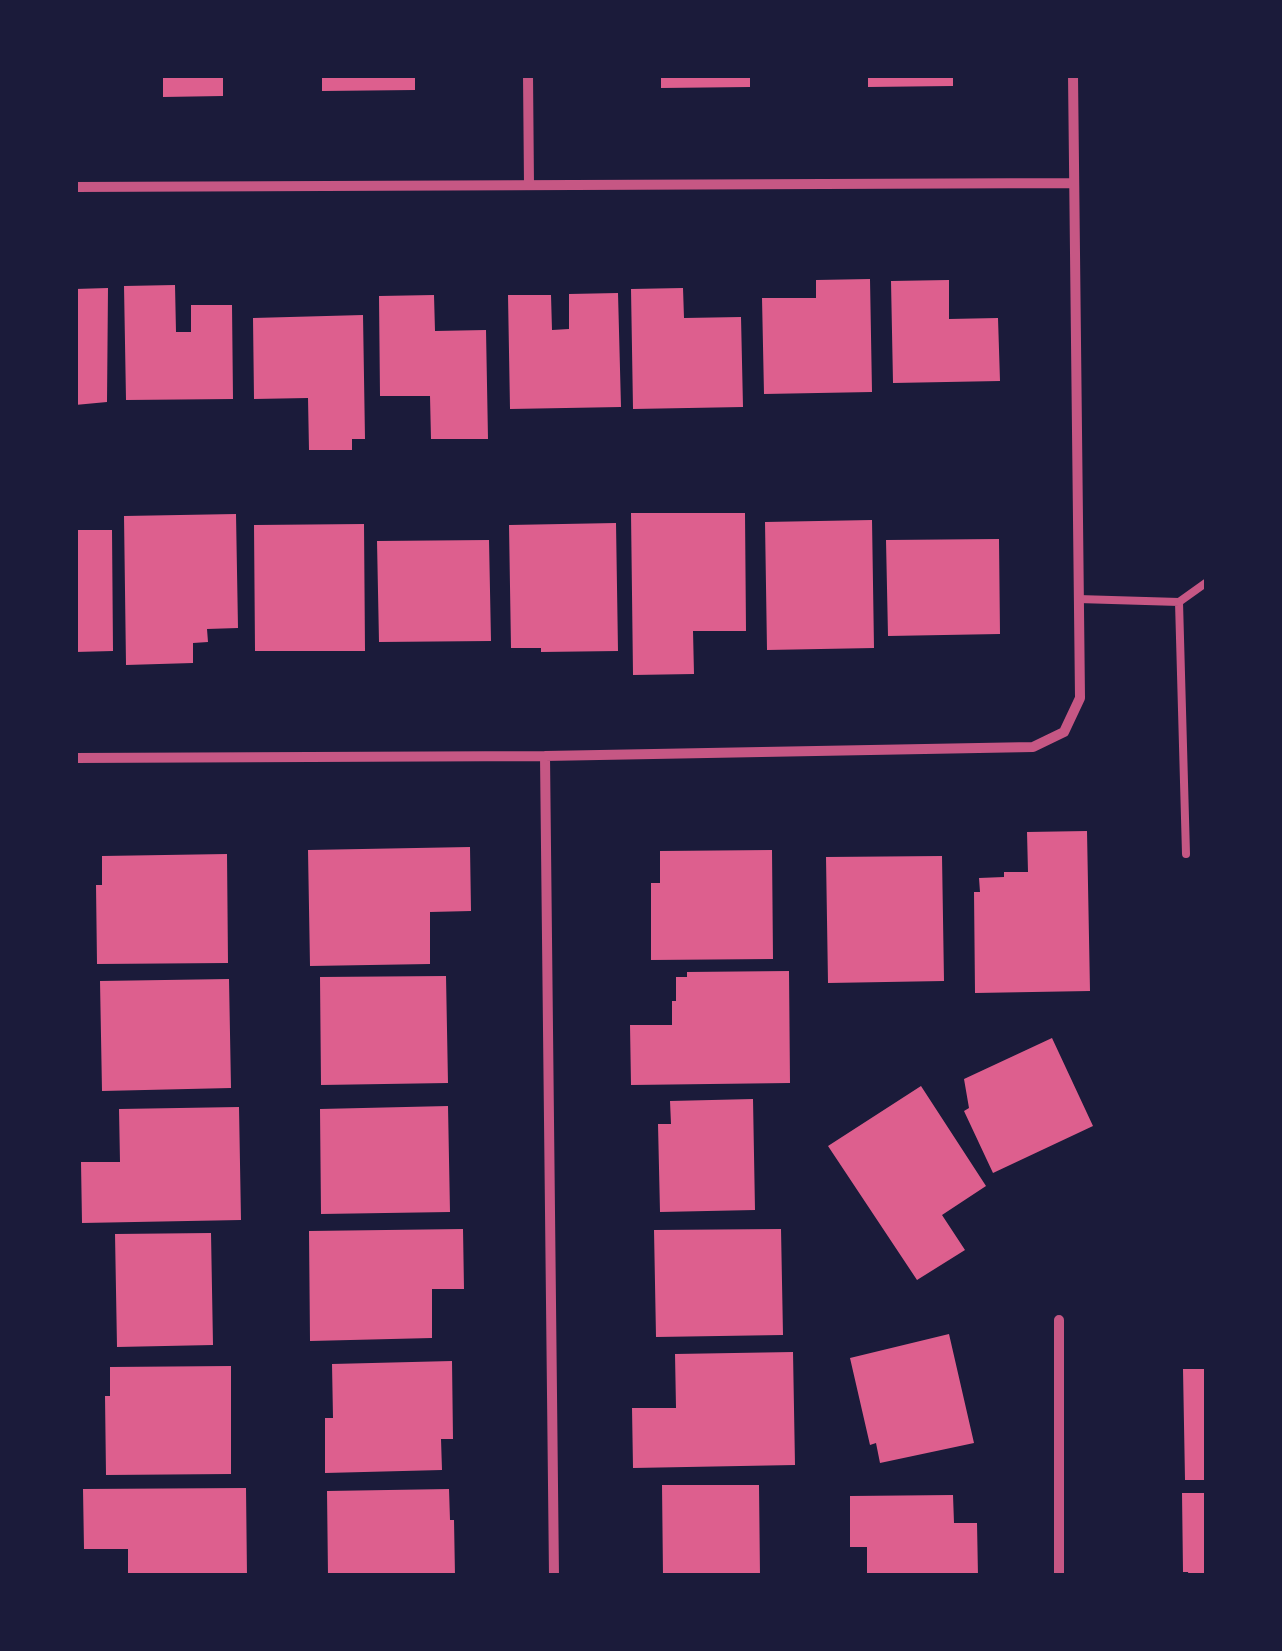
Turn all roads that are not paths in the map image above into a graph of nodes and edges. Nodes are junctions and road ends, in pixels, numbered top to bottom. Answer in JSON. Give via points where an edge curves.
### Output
{"nodes":[{"id":1,"x":528,"y":75,"type":"edge"},
{"id":2,"x":1073,"y":75,"type":"edge"},
{"id":3,"x":1072,"y":183,"type":"junction"},
{"id":4,"x":529,"y":185,"type":"junction"},
{"id":5,"x":75,"y":187,"type":"edge"},
{"id":6,"x":1207,"y":582,"type":"edge"},
{"id":7,"x":1078,"y":599,"type":"junction"},
{"id":8,"x":1179,"y":602,"type":"junction"},
{"id":9,"x":545,"y":756,"type":"junction"},
{"id":10,"x":75,"y":758,"type":"edge"},
{"id":11,"x":1186,"y":854,"type":"dead end"},
{"id":12,"x":1059,"y":1320,"type":"dead end"},
{"id":13,"x":554,"y":1576,"type":"edge"},
{"id":14,"x":1059,"y":1576,"type":"edge"}],
"edges":[{"from":1,"to":4,"type":"street"},
{"from":2,"to":3,"type":"street"},
{"from":3,"to":4,"type":"street"},
{"from":3,"to":7,"type":"street"},
{"from":4,"to":5,"type":"street"},
{"from":6,"to":8,"type":"lane"},
{"from":7,"to":8,"type":"lane"},
{"from":7,"to":9,"type":"street","via":[[1080,698],[1064,732],[1033,747]]},
{"from":8,"to":11,"type":"lane"},
{"from":9,"to":10,"type":"street"},
{"from":9,"to":13,"type":"street"},
{"from":12,"to":14,"type":"street"}]}
